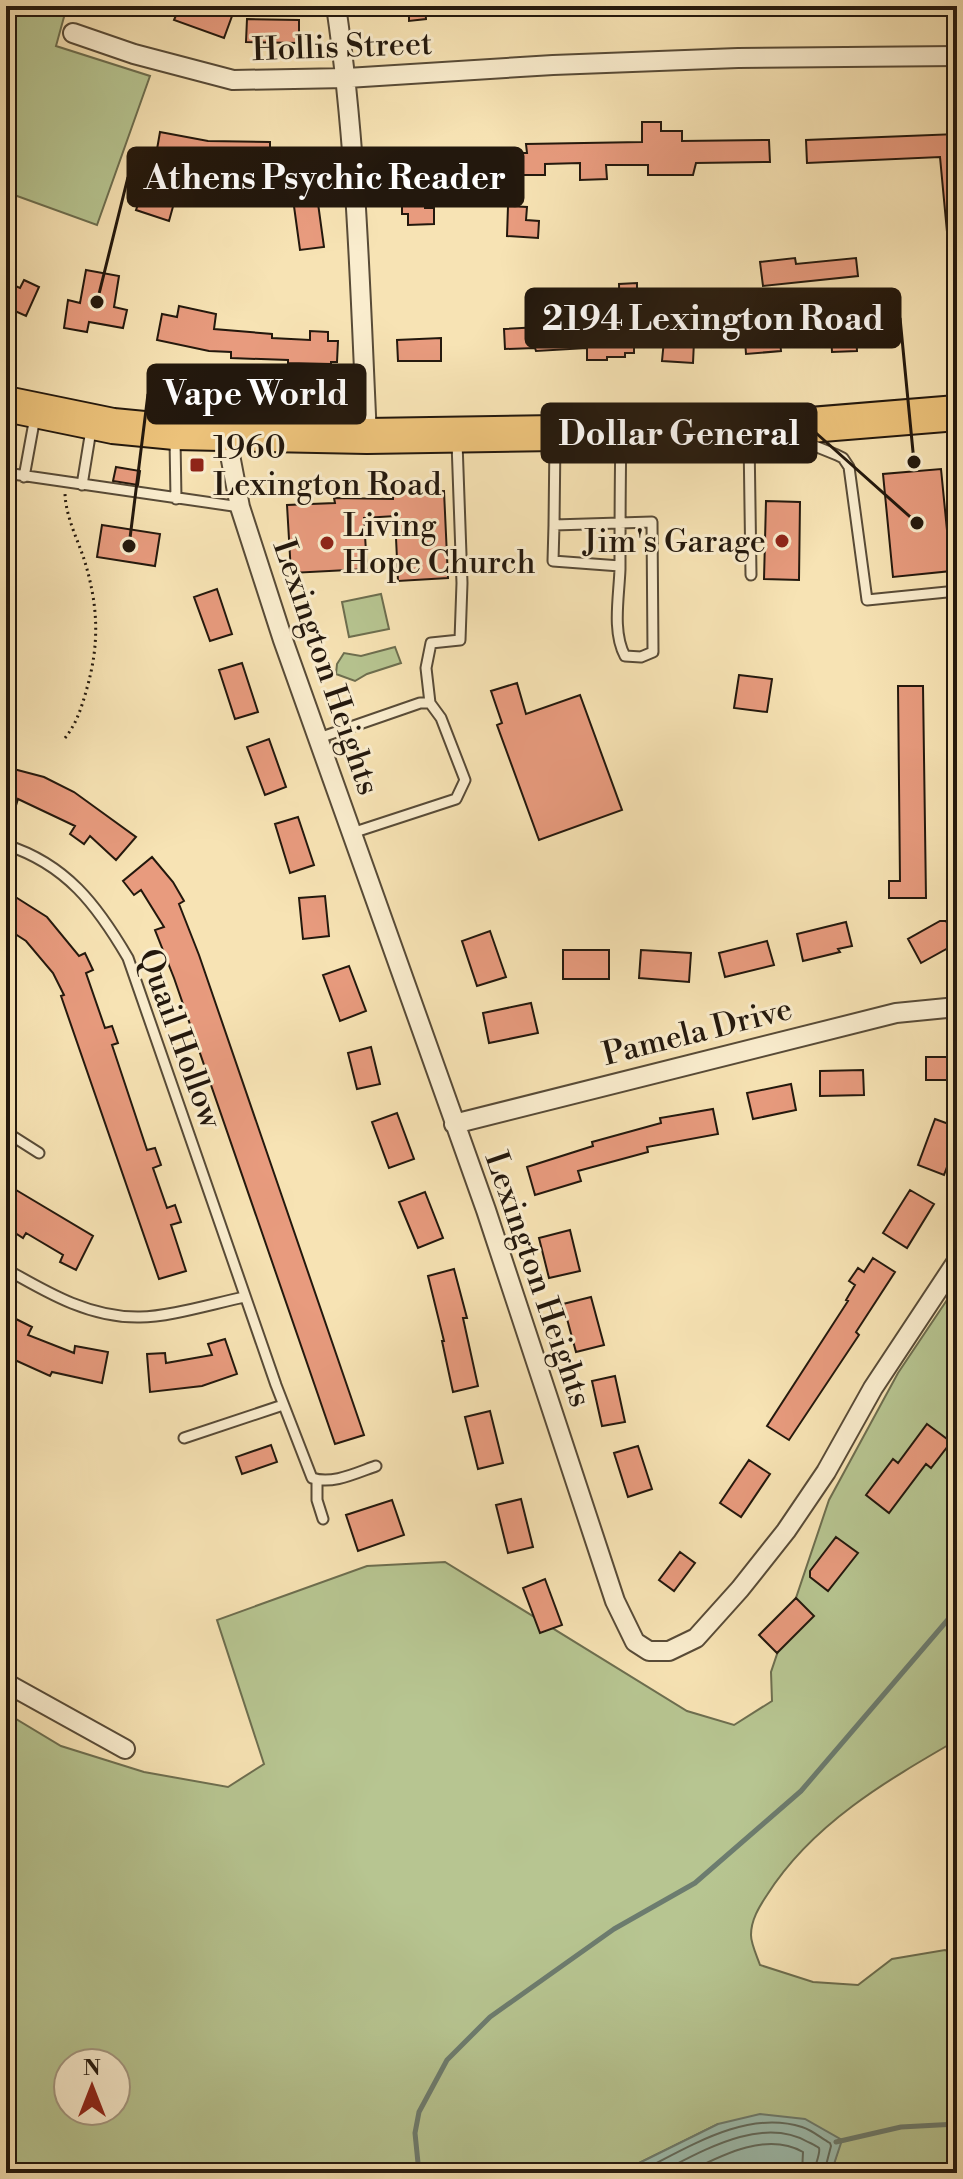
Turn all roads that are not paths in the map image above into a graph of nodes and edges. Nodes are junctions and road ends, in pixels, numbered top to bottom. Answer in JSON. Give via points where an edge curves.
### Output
{"nodes":[{"id":1,"x":336,"y":6,"type":"edge"},
{"id":2,"x":73,"y":33,"type":"dead end"},
{"id":3,"x":957,"y":56,"type":"edge"},
{"id":4,"x":347,"y":78,"type":"junction"},
{"id":5,"x":21,"y":407,"type":"edge"},
{"id":6,"x":957,"y":413,"type":"edge"},
{"id":7,"x":92,"y":423,"type":"junction"},
{"id":8,"x":759,"y":429,"type":"junction"},
{"id":9,"x":175,"y":432,"type":"junction"},
{"id":10,"x":621,"y":433,"type":"junction"},
{"id":11,"x":226,"y":434,"type":"junction"},
{"id":12,"x":555,"y":434,"type":"junction"},
{"id":13,"x":457,"y":435,"type":"junction"},
{"id":14,"x":367,"y":436,"type":"junction"},
{"id":15,"x":6,"y":473,"type":"edge"},
{"id":16,"x":24,"y":477,"type":"junction"},
{"id":17,"x":82,"y":485,"type":"junction"},
{"id":18,"x":176,"y":499,"type":"junction"},
{"id":19,"x":240,"y":507,"type":"junction"},
{"id":20,"x":620,"y":523,"type":"junction"},
{"id":21,"x":554,"y":525,"type":"junction"},
{"id":22,"x":620,"y":566,"type":"junction"},
{"id":23,"x":751,"y":575,"type":"dead end"},
{"id":24,"x":957,"y":591,"type":"edge"},
{"id":25,"x":430,"y":703,"type":"junction"},
{"id":26,"x":319,"y":738,"type":"junction"},
{"id":27,"x":352,"y":833,"type":"junction"},
{"id":28,"x":6,"y":845,"type":"edge"},
{"id":29,"x":957,"y":1007,"type":"edge"},
{"id":30,"x":454,"y":1124,"type":"junction"},
{"id":31,"x":6,"y":1132,"type":"edge"},
{"id":32,"x":39,"y":1153,"type":"dead end"},
{"id":33,"x":957,"y":1261,"type":"edge"},
{"id":34,"x":6,"y":1269,"type":"edge"},
{"id":35,"x":245,"y":1297,"type":"junction"},
{"id":36,"x":283,"y":1405,"type":"junction"},
{"id":37,"x":184,"y":1438,"type":"dead end"},
{"id":38,"x":376,"y":1466,"type":"dead end"},
{"id":39,"x":317,"y":1480,"type":"junction"},
{"id":40,"x":323,"y":1519,"type":"dead end"},
{"id":41,"x":6,"y":1683,"type":"edge"},
{"id":42,"x":125,"y":1749,"type":"dead end"}],
"edges":[{"from":1,"to":4,"type":"street"},
{"from":2,"to":4,"type":"street","name":"Hollis Street","via":[[222,78]]},
{"from":3,"to":4,"type":"street","name":"Hollis Street","via":[[738,58]]},
{"from":4,"to":14,"type":"street"},
{"from":5,"to":7,"type":"highway"},
{"from":5,"to":16,"type":"lane"},
{"from":6,"to":8,"type":"highway"},
{"from":7,"to":9,"type":"highway"},
{"from":7,"to":17,"type":"lane"},
{"from":8,"to":10,"type":"highway"},
{"from":8,"to":23,"type":"lane"},
{"from":8,"to":24,"type":"lane","via":[[837,455],[849,467],[867,600]]},
{"from":9,"to":11,"type":"highway"},
{"from":9,"to":18,"type":"lane"},
{"from":10,"to":12,"type":"highway"},
{"from":10,"to":20,"type":"lane"},
{"from":11,"to":14,"type":"highway"},
{"from":11,"to":19,"type":"street","name":"Lexington Heights"},
{"from":12,"to":13,"type":"highway"},
{"from":12,"to":21,"type":"lane"},
{"from":13,"to":14,"type":"highway"},
{"from":13,"to":25,"type":"lane","via":[[460,640],[431,643],[426,668]]},
{"from":15,"to":16,"type":"lane"},
{"from":16,"to":17,"type":"lane"},
{"from":17,"to":18,"type":"lane"},
{"from":18,"to":19,"type":"lane"},
{"from":19,"to":26,"type":"street","name":"Lexington Heights"},
{"from":20,"to":21,"type":"lane"},
{"from":20,"to":22,"type":"lane"},
{"from":20,"to":22,"type":"lane","via":[[652,522],[653,652],[641,657],[625,656],[618,643]]},
{"from":21,"to":22,"type":"lane","via":[[553,561]]},
{"from":25,"to":26,"type":"lane"},
{"from":25,"to":27,"type":"lane","via":[[465,780],[456,799]]},
{"from":26,"to":27,"type":"street","name":"Lexington Heights"},
{"from":27,"to":30,"type":"street","name":"Lexington Heights"},
{"from":28,"to":35,"type":"lane","name":"Quail Hollow","via":[[38,856],[75,883],[128,958]]},
{"from":29,"to":30,"type":"street","name":"Pamela Drive","via":[[896,1013]]},
{"from":30,"to":33,"type":"street","name":"Lexington Heights","via":[[615,1601],[635,1642],[649,1651],[669,1651],[696,1638],[749,1577],[826,1472],[873,1388]]},
{"from":31,"to":32,"type":"lane"},
{"from":34,"to":35,"type":"lane","via":[[57,1299],[101,1314],[141,1318]]},
{"from":35,"to":36,"type":"lane","name":"Quail Hollow"},
{"from":36,"to":37,"type":"lane"},
{"from":36,"to":39,"type":"lane","name":"Quail Hollow","via":[[308,1470]]},
{"from":38,"to":39,"type":"lane"},
{"from":39,"to":40,"type":"lane","name":"Quail Hollow"},
{"from":41,"to":42,"type":"street"}]}
